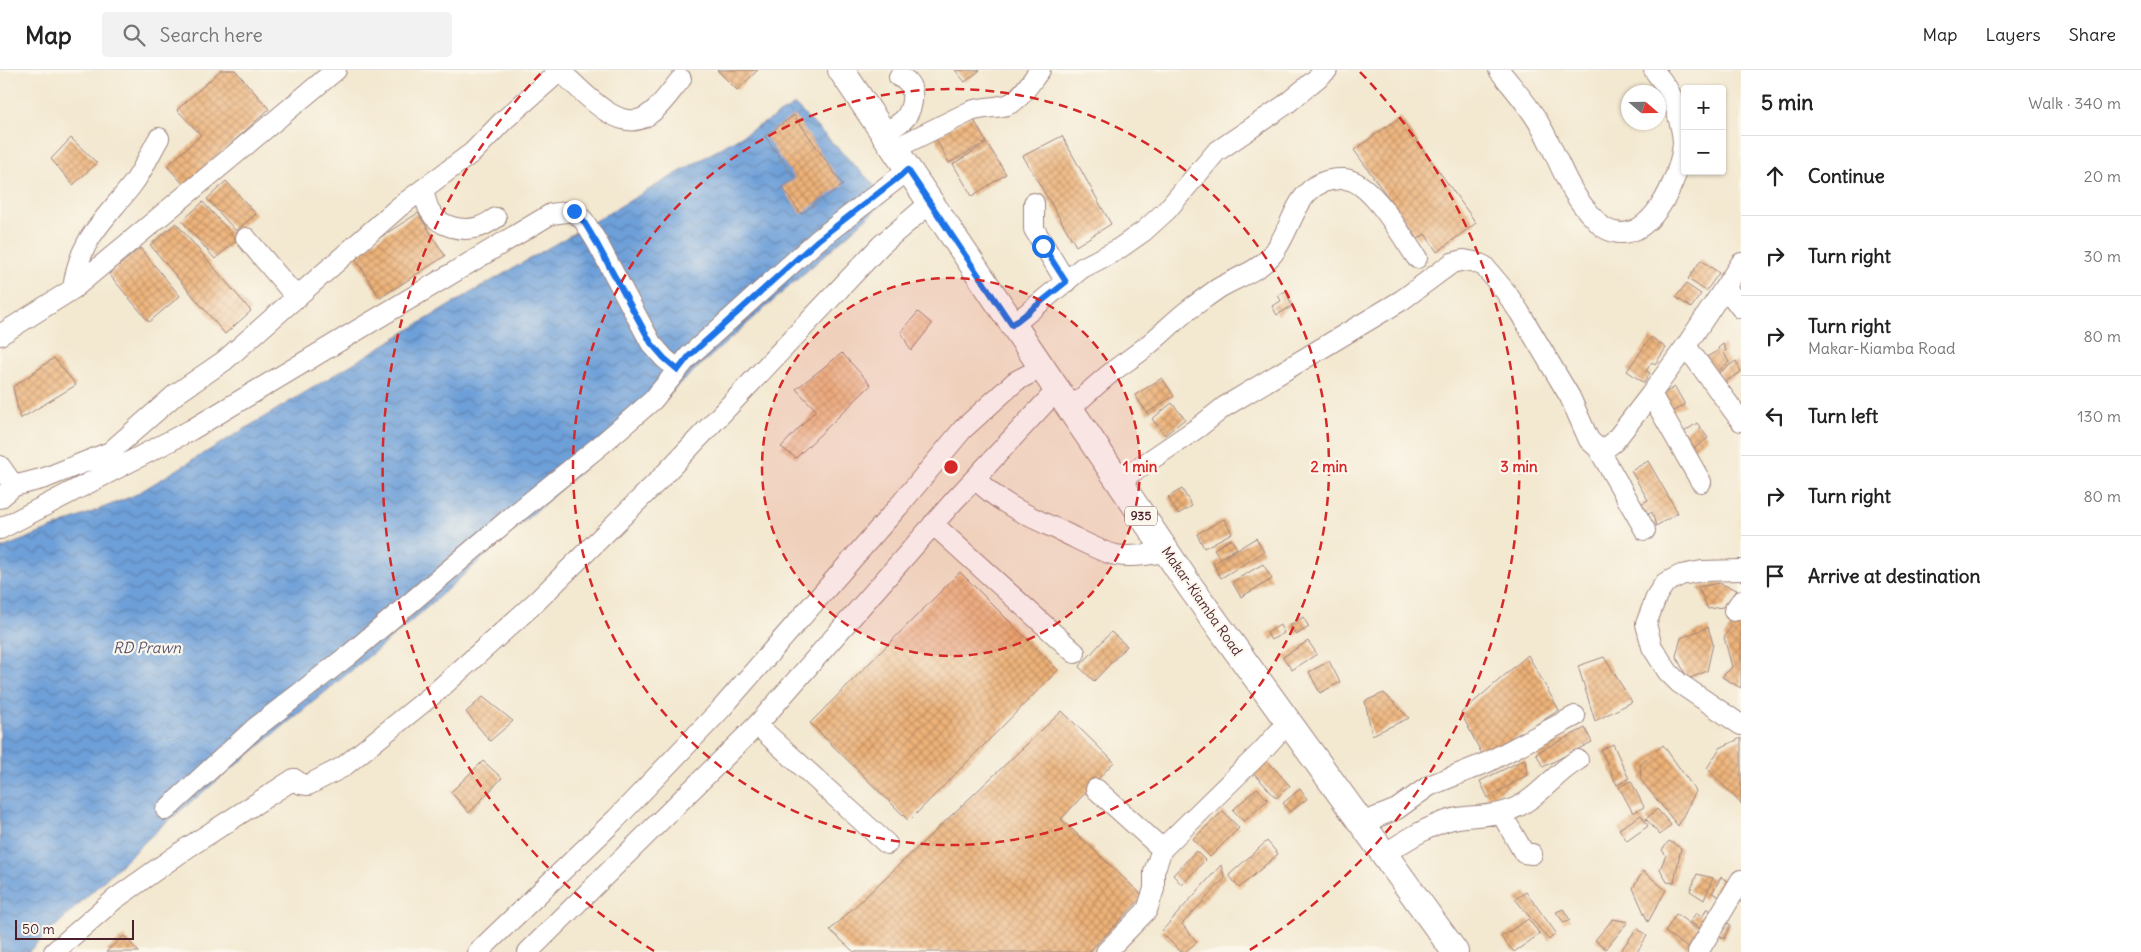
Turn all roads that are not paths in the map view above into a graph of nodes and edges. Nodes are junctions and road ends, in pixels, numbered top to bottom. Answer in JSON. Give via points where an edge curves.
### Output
{"nodes":[{"id":1,"x":336,"y":70,"type":"edge"},
{"id":2,"x":560,"y":70,"type":"edge"},
{"id":3,"x":841,"y":70,"type":"edge"},
{"id":4,"x":1040,"y":70,"type":"edge"},
{"id":5,"x":1326,"y":70,"type":"edge"},
{"id":6,"x":1499,"y":70,"type":"edge"},
{"id":7,"x":1654,"y":70,"type":"edge"},
{"id":8,"x":899,"y":77,"type":"dead end"},
{"id":9,"x":681,"y":80,"type":"dead end"},
{"id":10,"x":159,"y":138,"type":"dead end"},
{"id":11,"x":895,"y":151,"type":"junction"},
{"id":12,"x":423,"y":189,"type":"junction"},
{"id":13,"x":930,"y":202,"type":"junction"},
{"id":14,"x":1034,"y":203,"type":"dead end"},
{"id":15,"x":496,"y":218,"type":"dead end"},
{"id":16,"x":246,"y":238,"type":"dead end"},
{"id":17,"x":1417,"y":258,"type":"dead end"},
{"id":18,"x":1741,"y":263,"type":"edge"},
{"id":19,"x":1066,"y":282,"type":"junction"},
{"id":20,"x":1725,"y":286,"type":"junction"},
{"id":21,"x":73,"y":289,"type":"junction"},
{"id":22,"x":297,"y":298,"type":"junction"},
{"id":23,"x":1741,"y":308,"type":"edge"},
{"id":24,"x":1012,"y":325,"type":"junction"},
{"id":25,"x":0,"y":335,"type":"edge"},
{"id":26,"x":1686,"y":346,"type":"junction"},
{"id":27,"x":1041,"y":368,"type":"junction"},
{"id":28,"x":678,"y":370,"type":"junction"},
{"id":29,"x":1651,"y":394,"type":"junction"},
{"id":30,"x":1063,"y":400,"type":"junction"},
{"id":31,"x":1741,"y":421,"type":"edge"},
{"id":32,"x":1598,"y":448,"type":"junction"},
{"id":33,"x":0,"y":466,"type":"edge"},
{"id":34,"x":976,"y":479,"type":"junction"},
{"id":35,"x":1118,"y":482,"type":"junction"},
{"id":36,"x":1701,"y":482,"type":"dead end"},
{"id":37,"x":7,"y":492,"type":"edge"},
{"id":38,"x":933,"y":524,"type":"junction"},
{"id":39,"x":0,"y":529,"type":"edge"},
{"id":40,"x":1645,"y":530,"type":"dead end"},
{"id":41,"x":1166,"y":552,"type":"junction"},
{"id":42,"x":1741,"y":570,"type":"edge"},
{"id":43,"x":1075,"y":653,"type":"dead end"},
{"id":44,"x":1574,"y":716,"type":"dead end"},
{"id":45,"x":1288,"y":722,"type":"junction"},
{"id":46,"x":757,"y":725,"type":"junction"},
{"id":47,"x":1741,"y":725,"type":"edge"},
{"id":48,"x":1578,"y":760,"type":"dead end"},
{"id":49,"x":1096,"y":789,"type":"dead end"},
{"id":50,"x":166,"y":810,"type":"dead end"},
{"id":51,"x":1501,"y":813,"type":"junction"},
{"id":52,"x":1362,"y":823,"type":"junction"},
{"id":53,"x":887,"y":844,"type":"dead end"},
{"id":54,"x":1162,"y":849,"type":"junction"},
{"id":55,"x":1384,"y":854,"type":"junction"},
{"id":56,"x":1532,"y":854,"type":"dead end"},
{"id":57,"x":1741,"y":880,"type":"edge"},
{"id":58,"x":54,"y":952,"type":"edge"},
{"id":59,"x":478,"y":952,"type":"edge"},
{"id":60,"x":528,"y":952,"type":"edge"},
{"id":61,"x":1106,"y":952,"type":"edge"},
{"id":62,"x":1455,"y":952,"type":"edge"},
{"id":63,"x":1698,"y":952,"type":"edge"}],
"edges":[{"from":1,"to":21,"type":"street"},
{"from":2,"to":9,"type":"street","via":[[615,118],[629,120],[643,118]]},
{"from":2,"to":12,"type":"street","via":[[474,152]]},
{"from":3,"to":11,"type":"main road","name":"Makar-Kiamba Road","number":"935"},
{"from":4,"to":11,"type":"street","via":[[1016,100],[971,111]]},
{"from":5,"to":19,"type":"street","via":[[1285,105],[1216,152],[1167,210],[1144,231],[1082,268]]},
{"from":6,"to":7,"type":"street","via":[[1540,124],[1571,191],[1584,210],[1605,229],[1621,233],[1632,232],[1647,222],[1670,192],[1678,169],[1683,142],[1679,122],[1669,90]]},
{"from":8,"to":11,"type":"street","via":[[910,83],[913,95]]},
{"from":10,"to":21,"type":"street","via":[[133,183],[96,228],[81,253]]},
{"from":11,"to":13,"type":"main road","name":"Makar-Kiamba Road","number":"935"},
{"from":11,"to":28,"type":"street","via":[[818,240],[689,356]]},
{"from":12,"to":15,"type":"street","via":[[428,210],[442,223],[470,229]]},
{"from":12,"to":22,"type":"street","via":[[381,222]]},
{"from":13,"to":24,"type":"main road","name":"Makar-Kiamba Road","number":"935"},
{"from":13,"to":58,"type":"street","via":[[881,245],[659,480],[538,601],[436,692],[344,767],[308,785],[294,779],[187,848],[115,899]]},
{"from":14,"to":19,"type":"street","via":[[1034,229]]},
{"from":16,"to":22,"type":"street"},
{"from":17,"to":30,"type":"street","via":[[1370,192],[1346,179],[1321,184],[1299,202],[1271,256],[1181,315],[1113,371]]},
{"from":18,"to":20,"type":"street"},
{"from":19,"to":24,"type":"street"},
{"from":20,"to":23,"type":"street"},
{"from":20,"to":26,"type":"street"},
{"from":21,"to":25,"type":"street"},
{"from":22,"to":37,"type":"street","via":[[224,362],[165,403],[110,452]]},
{"from":24,"to":27,"type":"main road","name":"Makar-Kiamba Road","number":"935"},
{"from":26,"to":29,"type":"street"},
{"from":26,"to":31,"type":"street"},
{"from":27,"to":30,"type":"main road","name":"Makar-Kiamba Road","number":"935"},
{"from":27,"to":59,"type":"street","via":[[1016,381],[963,430],[721,709],[616,819]]},
{"from":28,"to":39,"type":"street","via":[[651,343],[584,222],[574,211],[552,214],[191,430]]},
{"from":28,"to":50,"type":"street","via":[[653,400],[602,444],[350,654],[254,729]]},
{"from":29,"to":32,"type":"street","via":[[1614,442],[1606,448]]},
{"from":29,"to":36,"type":"street"},
{"from":30,"to":34,"type":"street"},
{"from":30,"to":35,"type":"main road","name":"Makar-Kiamba Road","number":"935"},
{"from":32,"to":35,"type":"street","via":[[1589,440],[1570,397],[1505,291],[1484,266],[1464,260],[1452,263],[1402,300],[1224,407]]},
{"from":32,"to":40,"type":"street"},
{"from":33,"to":37,"type":"street"},
{"from":34,"to":38,"type":"street"},
{"from":34,"to":41,"type":"street","via":[[986,490],[1033,518],[1116,555]]},
{"from":35,"to":41,"type":"main road","name":"Makar-Kiamba Road","number":"935"},
{"from":38,"to":43,"type":"street"},
{"from":38,"to":46,"type":"street"},
{"from":41,"to":45,"type":"main road","name":"Makar-Kiamba Road","number":"935"},
{"from":42,"to":47,"type":"street","via":[[1702,571],[1681,575],[1665,583],[1646,624],[1652,647],[1668,672]]},
{"from":44,"to":52,"type":"street","via":[[1488,762],[1429,786],[1397,808]]},
{"from":45,"to":52,"type":"main road","name":"Makar-Kiamba Road","number":"935"},
{"from":45,"to":54,"type":"street"},
{"from":46,"to":53,"type":"street"},
{"from":46,"to":60,"type":"street"},
{"from":48,"to":51,"type":"street","via":[[1563,768],[1542,791]]},
{"from":49,"to":54,"type":"street"},
{"from":51,"to":55,"type":"street","via":[[1450,820]]},
{"from":51,"to":56,"type":"street","via":[[1524,853]]},
{"from":52,"to":55,"type":"main road","name":"Makar-Kiamba Road","number":"935"},
{"from":54,"to":61,"type":"street","via":[[1147,910]]},
{"from":55,"to":62,"type":"main road","name":"Makar-Kiamba Road","number":"935"},
{"from":57,"to":63,"type":"street"}]}
